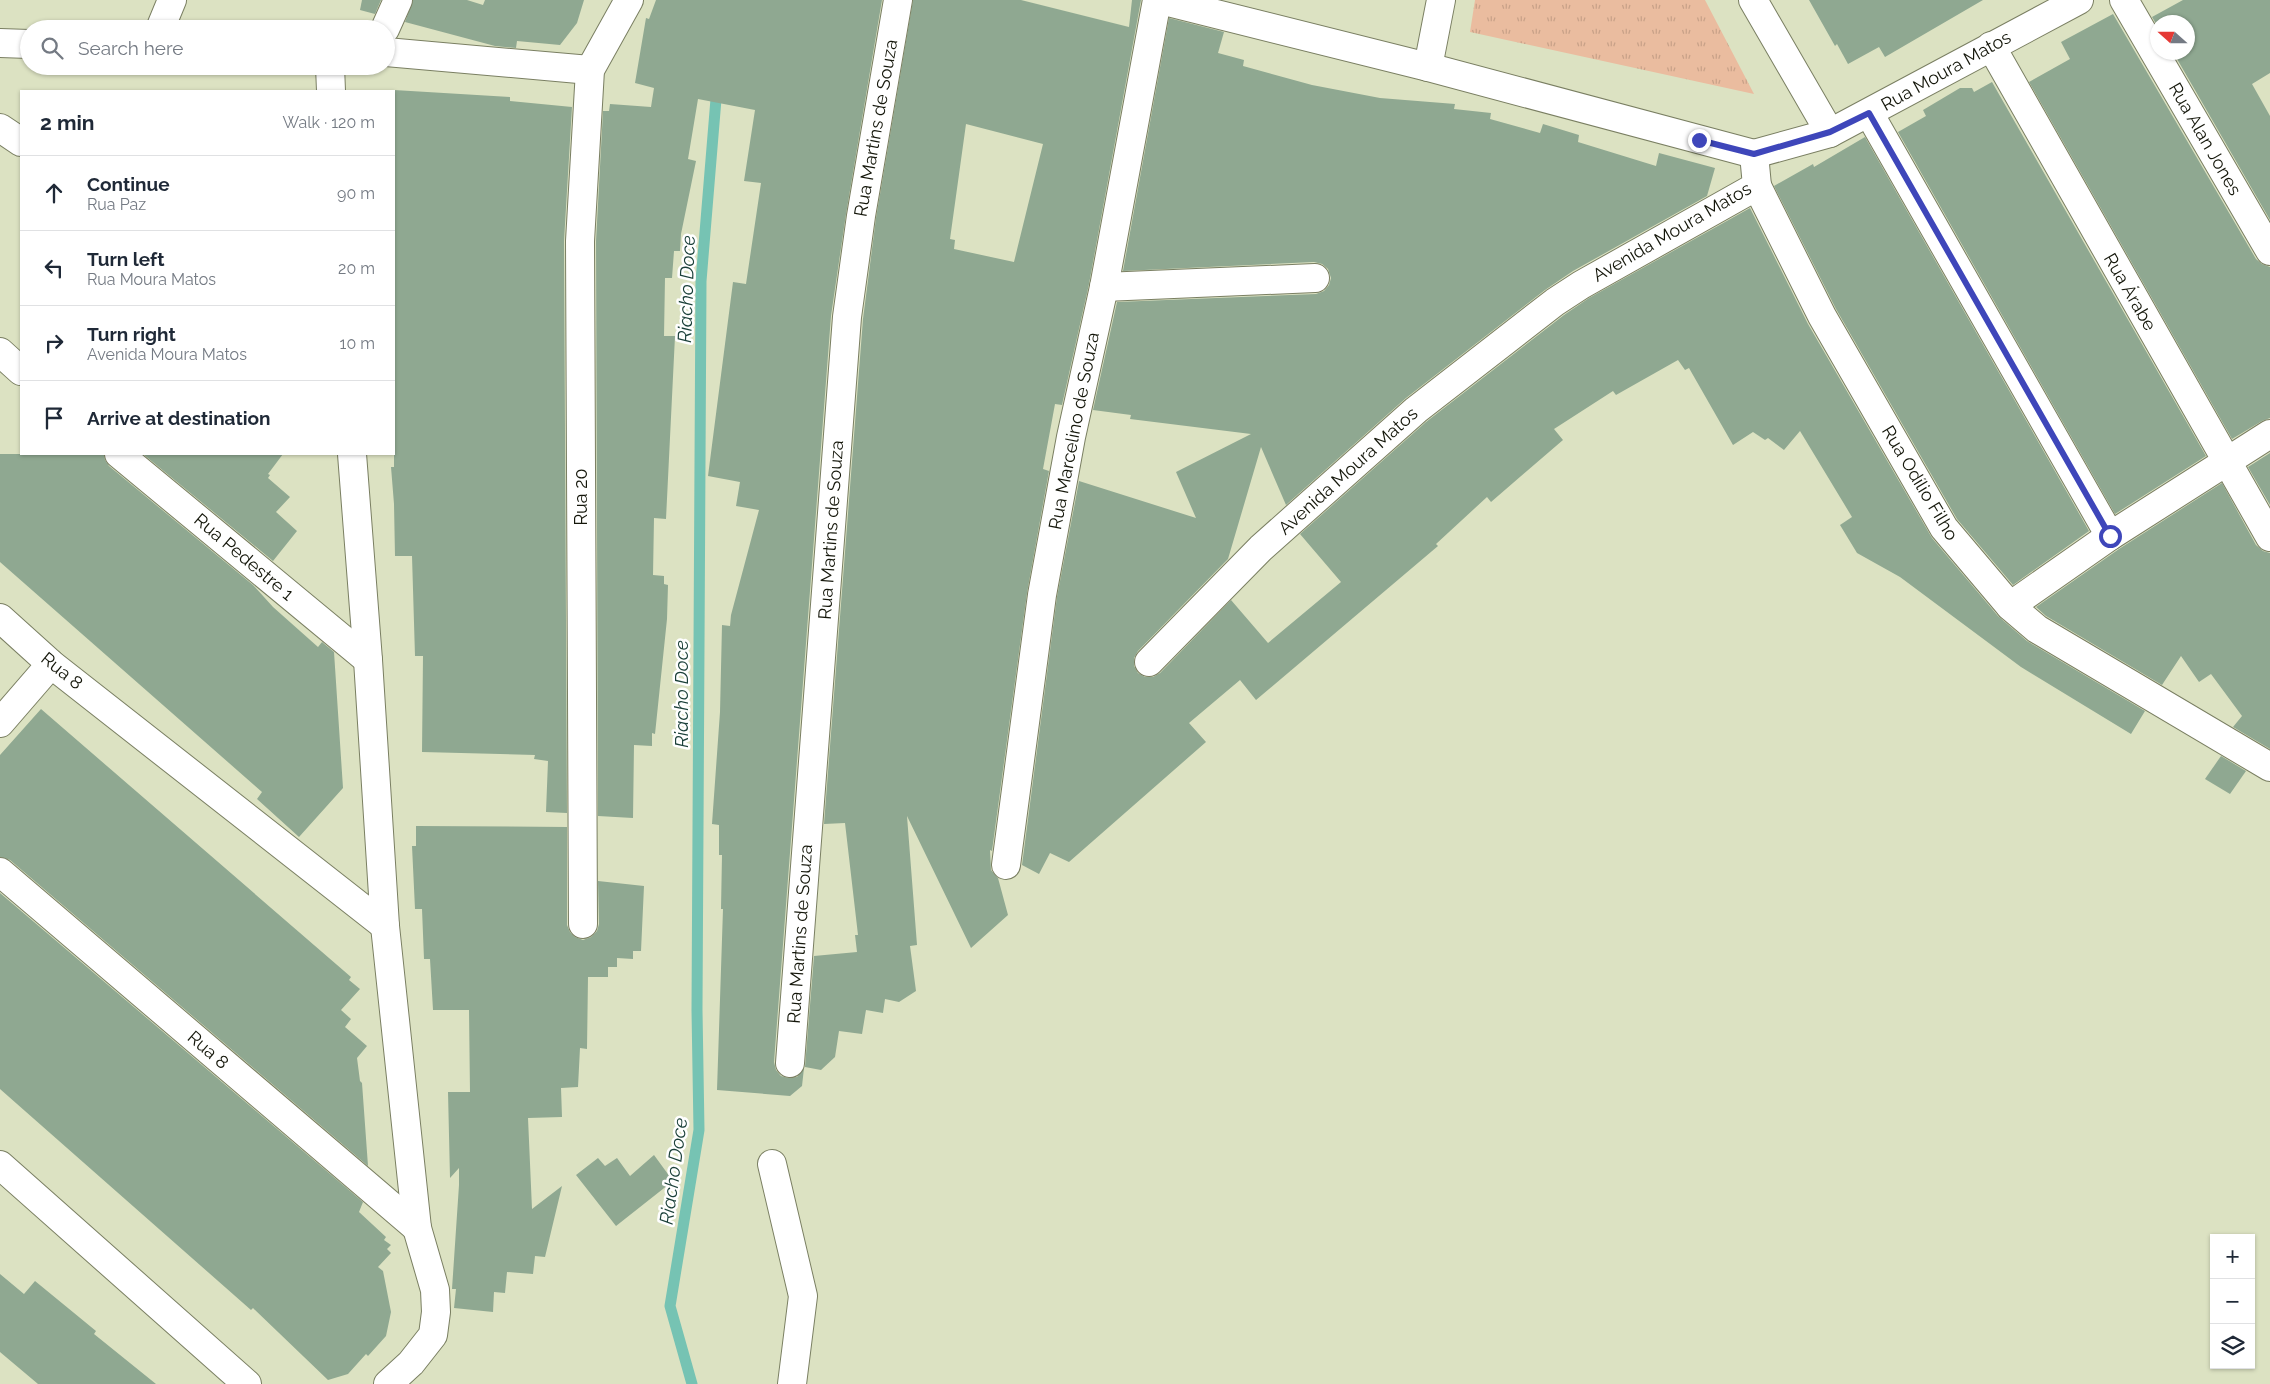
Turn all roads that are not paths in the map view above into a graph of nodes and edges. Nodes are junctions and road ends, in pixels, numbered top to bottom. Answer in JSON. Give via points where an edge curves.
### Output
{"nodes":[{"id":1,"x":172,"y":0,"type":"edge"},
{"id":2,"x":398,"y":0,"type":"edge"},
{"id":3,"x":629,"y":0,"type":"edge"},
{"id":4,"x":898,"y":0,"type":"edge"},
{"id":5,"x":1159,"y":0,"type":"edge"},
{"id":6,"x":1440,"y":0,"type":"edge"},
{"id":7,"x":1753,"y":0,"type":"edge"},
{"id":8,"x":2077,"y":0,"type":"edge"},
{"id":9,"x":2124,"y":0,"type":"edge"},
{"id":10,"x":164,"y":20,"type":"edge"},
{"id":11,"x":389,"y":20,"type":"edge"},
{"id":12,"x":0,"y":43,"type":"edge"},
{"id":13,"x":20,"y":44,"type":"edge"},
{"id":14,"x":1991,"y":46,"type":"junction"},
{"id":15,"x":395,"y":53,"type":"edge"},
{"id":16,"x":1428,"y":67,"type":"junction"},
{"id":17,"x":590,"y":70,"type":"junction"},
{"id":18,"x":330,"y":75,"type":"edge"},
{"id":19,"x":331,"y":90,"type":"edge"},
{"id":20,"x":1869,"y":113,"type":"junction"},
{"id":21,"x":0,"y":128,"type":"edge"},
{"id":22,"x":1830,"y":132,"type":"junction"},
{"id":23,"x":20,"y":141,"type":"edge"},
{"id":24,"x":1754,"y":154,"type":"junction"},
{"id":25,"x":1757,"y":186,"type":"junction"},
{"id":26,"x":2270,"y":251,"type":"edge"},
{"id":27,"x":1314,"y":278,"type":"dead end"},
{"id":28,"x":1104,"y":287,"type":"junction"},
{"id":29,"x":0,"y":352,"type":"edge"},
{"id":30,"x":20,"y":370,"type":"edge"},
{"id":31,"x":2270,"y":434,"type":"edge"},
{"id":32,"x":120,"y":455,"type":"edge"},
{"id":33,"x":352,"y":455,"type":"edge"},
{"id":34,"x":2226,"y":461,"type":"junction"},
{"id":35,"x":2110,"y":536,"type":"junction"},
{"id":36,"x":2270,"y":537,"type":"edge"},
{"id":37,"x":2010,"y":606,"type":"junction"},
{"id":38,"x":0,"y":618,"type":"edge"},
{"id":39,"x":368,"y":660,"type":"junction"},
{"id":40,"x":1149,"y":662,"type":"dead end"},
{"id":41,"x":51,"y":664,"type":"junction"},
{"id":42,"x":0,"y":723,"type":"edge"},
{"id":43,"x":2270,"y":767,"type":"edge"},
{"id":44,"x":1006,"y":865,"type":"dead end"},
{"id":45,"x":0,"y":872,"type":"edge"},
{"id":46,"x":584,"y":924,"type":"dead end"},
{"id":47,"x":385,"y":926,"type":"junction"},
{"id":48,"x":790,"y":1063,"type":"dead end"},
{"id":49,"x":772,"y":1164,"type":"dead end"},
{"id":50,"x":0,"y":1165,"type":"edge"},
{"id":51,"x":417,"y":1228,"type":"junction"},
{"id":52,"x":247,"y":1384,"type":"edge"},
{"id":53,"x":388,"y":1384,"type":"edge"},
{"id":54,"x":792,"y":1384,"type":"edge"}],
"edges":[{"from":1,"to":10,"type":"street"},
{"from":2,"to":11,"type":"street"},
{"from":3,"to":17,"type":"street"},
{"from":4,"to":48,"type":"street","name":"Rua Martins de Souza","via":[[861,216],[848,317]]},
{"from":5,"to":16,"type":"street","name":"Avenida Moura Matos"},
{"from":5,"to":28,"type":"street","name":"Rua Marcelino de Souza"},
{"from":6,"to":16,"type":"street"},
{"from":7,"to":22,"type":"street"},
{"from":8,"to":14,"type":"street","name":"Rua Moura Matos"},
{"from":9,"to":26,"type":"street","name":"Rua Alan Jones"},
{"from":12,"to":13,"type":"street"},
{"from":14,"to":20,"type":"street","name":"Rua Moura Matos"},
{"from":14,"to":34,"type":"street","name":"Rua Árabe"},
{"from":15,"to":17,"type":"street"},
{"from":16,"to":24,"type":"street","name":"Avenida Moura Matos"},
{"from":17,"to":46,"type":"street","name":"Rua 20","via":[[580,241]]},
{"from":18,"to":19,"type":"street"},
{"from":20,"to":22,"type":"street","name":"Rua Moura Matos"},
{"from":20,"to":35,"type":"street"},
{"from":21,"to":23,"type":"street"},
{"from":22,"to":24,"type":"street","name":"Rua Moura Matos"},
{"from":24,"to":25,"type":"street","name":"Avenida Moura Matos"},
{"from":25,"to":37,"type":"street","name":"Rua Odílio Filho","via":[[1822,316],[1944,528]]},
{"from":25,"to":40,"type":"street","name":"Avenida Moura Matos","via":[[1581,285],[1452,380],[1261,548]]},
{"from":27,"to":28,"type":"street"},
{"from":28,"to":44,"type":"street","name":"Rua Marcelino de Souza","via":[[1071,437],[1042,595]]},
{"from":29,"to":30,"type":"street"},
{"from":31,"to":34,"type":"street"},
{"from":32,"to":39,"type":"street","name":"Rua Pedestre 1"},
{"from":33,"to":39,"type":"street"},
{"from":34,"to":35,"type":"street"},
{"from":34,"to":36,"type":"street","name":"Rua Árabe"},
{"from":35,"to":37,"type":"street"},
{"from":37,"to":43,"type":"street","name":"Rua Odílio Filho","via":[[2037,629]]},
{"from":38,"to":41,"type":"street","name":"Rua 8"},
{"from":39,"to":47,"type":"street"},
{"from":41,"to":42,"type":"street"},
{"from":41,"to":47,"type":"street","name":"Rua 8"},
{"from":45,"to":51,"type":"street","name":"Rua 8"},
{"from":47,"to":51,"type":"street"},
{"from":49,"to":54,"type":"street","via":[[803,1296]]},
{"from":50,"to":52,"type":"street"},
{"from":51,"to":53,"type":"street","via":[[435,1290],[432,1335],[411,1363]]}]}
